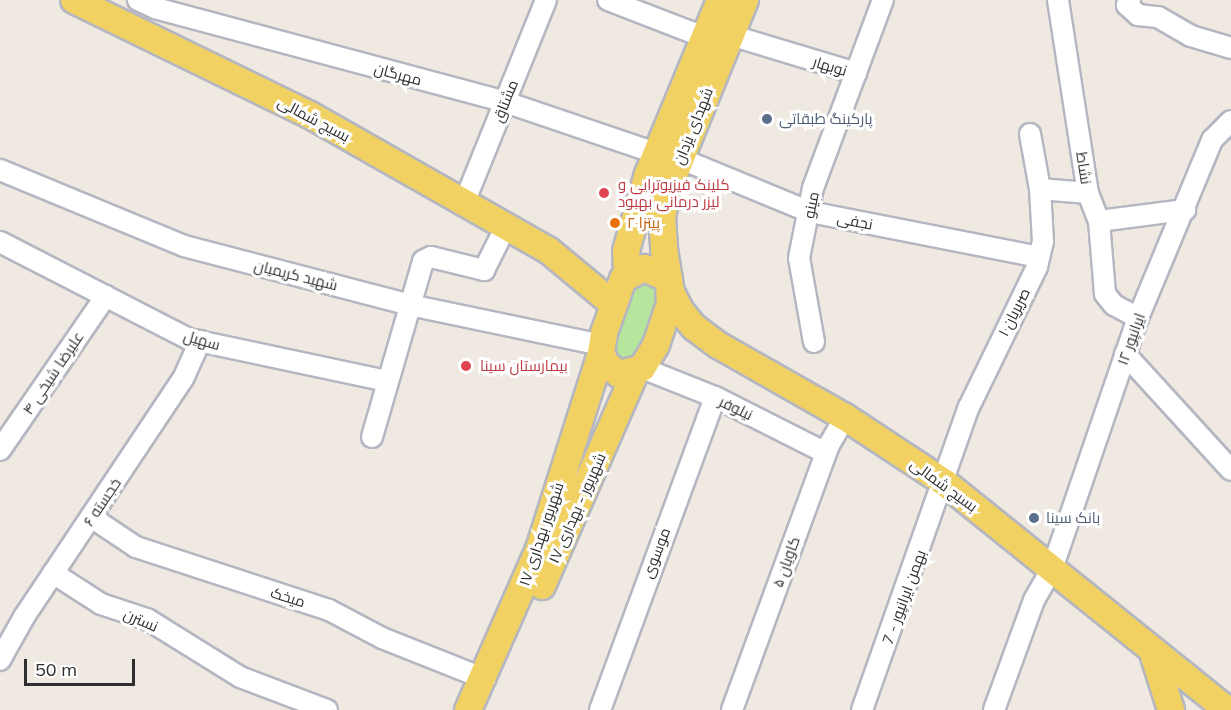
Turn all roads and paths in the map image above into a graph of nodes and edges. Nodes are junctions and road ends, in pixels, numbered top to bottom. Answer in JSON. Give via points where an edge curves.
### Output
{"nodes":[{"id":1,"x":74,"y":0,"type":"edge"},
{"id":2,"x":546,"y":0,"type":"edge"},
{"id":3,"x":608,"y":0,"type":"edge"},
{"id":4,"x":720,"y":0,"type":"edge"},
{"id":5,"x":745,"y":0,"type":"edge"},
{"id":6,"x":883,"y":0,"type":"edge"},
{"id":7,"x":1058,"y":0,"type":"edge"},
{"id":8,"x":1130,"y":0,"type":"edge"},
{"id":9,"x":150,"y":3,"type":"edge"},
{"id":10,"x":146,"y":32,"type":"junction"},
{"id":11,"x":730,"y":35,"type":"junction"},
{"id":12,"x":704,"y":37,"type":"junction"},
{"id":13,"x":1231,"y":48,"type":"edge"},
{"id":14,"x":856,"y":73,"type":"junction"},
{"id":15,"x":505,"y":102,"type":"junction"},
{"id":16,"x":1231,"y":120,"type":"edge"},
{"id":17,"x":1030,"y":134,"type":"dead end"},
{"id":18,"x":668,"y":156,"type":"junction"},
{"id":19,"x":0,"y":170,"type":"edge"},
{"id":20,"x":1040,"y":189,"type":"junction"},
{"id":21,"x":1088,"y":193,"type":"junction"},
{"id":22,"x":464,"y":203,"type":"junction"},
{"id":23,"x":1185,"y":210,"type":"junction"},
{"id":24,"x":810,"y":212,"type":"junction"},
{"id":25,"x":1100,"y":221,"type":"junction"},
{"id":26,"x":506,"y":226,"type":"junction"},
{"id":27,"x":0,"y":242,"type":"edge"},
{"id":28,"x":548,"y":250,"type":"junction"},
{"id":29,"x":1040,"y":256,"type":"junction"},
{"id":30,"x":625,"y":276,"type":"junction"},
{"id":31,"x":671,"y":292,"type":"junction"},
{"id":32,"x":105,"y":296,"type":"junction"},
{"id":33,"x":613,"y":304,"type":"junction"},
{"id":34,"x":410,"y":305,"type":"junction"},
{"id":35,"x":1138,"y":318,"type":"junction"},
{"id":36,"x":200,"y":341,"type":"junction"},
{"id":37,"x":814,"y":342,"type":"dead end"},
{"id":38,"x":656,"y":345,"type":"junction"},
{"id":39,"x":718,"y":345,"type":"junction"},
{"id":40,"x":602,"y":349,"type":"junction"},
{"id":41,"x":1125,"y":354,"type":"junction"},
{"id":42,"x":639,"y":370,"type":"junction"},
{"id":43,"x":386,"y":381,"type":"junction"},
{"id":44,"x":588,"y":388,"type":"junction"},
{"id":45,"x":715,"y":397,"type":"junction"},
{"id":46,"x":622,"y":406,"type":"junction"},
{"id":47,"x":845,"y":417,"type":"junction"},
{"id":48,"x":372,"y":437,"type":"dead end"},
{"id":49,"x":0,"y":450,"type":"edge"},
{"id":50,"x":826,"y":453,"type":"junction"},
{"id":51,"x":1231,"y":470,"type":"edge"},
{"id":52,"x":945,"y":483,"type":"junction"},
{"id":53,"x":91,"y":517,"type":"junction"},
{"id":54,"x":1052,"y":569,"type":"junction"},
{"id":55,"x":53,"y":573,"type":"junction"},
{"id":56,"x":1152,"y":650,"type":"junction"},
{"id":57,"x":0,"y":660,"type":"edge"},
{"id":58,"x":485,"y":679,"type":"junction"},
{"id":59,"x":327,"y":710,"type":"edge"},
{"id":60,"x":468,"y":710,"type":"edge"},
{"id":61,"x":486,"y":710,"type":"edge"},
{"id":62,"x":600,"y":710,"type":"edge"},
{"id":63,"x":732,"y":710,"type":"edge"},
{"id":64,"x":862,"y":710,"type":"edge"},
{"id":65,"x":994,"y":710,"type":"edge"},
{"id":66,"x":1171,"y":710,"type":"edge"},
{"id":67,"x":1204,"y":710,"type":"edge"},
{"id":68,"x":1227,"y":710,"type":"edge"}],
"edges":[{"from":1,"to":10,"type":"main road","name":"بسیج شمالی"},
{"from":2,"to":15,"type":"street","name":"مشتاق"},
{"from":3,"to":12,"type":"street"},
{"from":4,"to":12,"type":"main road","name":"شهدای یزدان"},
{"from":5,"to":11,"type":"main road","name":"شهدای یزدان"},
{"from":6,"to":14,"type":"street","name":"نوبهار"},
{"from":7,"to":21,"type":"street","name":"نشاط"},
{"from":8,"to":13,"type":"street","via":[[1127,5],[1138,15],[1158,17],[1191,36]]},
{"from":9,"to":10,"type":"street"},
{"from":9,"to":15,"type":"street","name":"مهرگان"},
{"from":10,"to":22,"type":"main road","name":"بسیج شمالی","via":[[310,115]]},
{"from":11,"to":14,"type":"street","name":"نوبهار"},
{"from":11,"to":18,"type":"main road","name":"شهدای یزدان"},
{"from":12,"to":18,"type":"main road","name":"شهدای یزدان"},
{"from":14,"to":24,"type":"street","name":"مینو","via":[[813,188]]},
{"from":15,"to":18,"type":"street","name":"مهرگان"},
{"from":15,"to":22,"type":"street","name":"مشتاق"},
{"from":16,"to":23,"type":"street","name":"ایرانپور ۱۲","via":[[1212,140]]},
{"from":17,"to":20,"type":"street","name":"صریریان۱۰"},
{"from":18,"to":24,"type":"street","name":"نجفی"},
{"from":18,"to":30,"type":"main road","name":"شهدای یزدان","via":[[630,230]]},
{"from":18,"to":31,"type":"main road","name":"شهدای یزدان","via":[[662,218]]},
{"from":19,"to":34,"type":"street","name":"شهید کریمیان","via":[[184,246]]},
{"from":20,"to":21,"type":"street"},
{"from":20,"to":29,"type":"street","name":"صریریان۱۰"},
{"from":21,"to":25,"type":"street","name":"نشاط"},
{"from":22,"to":26,"type":"main road","name":"بسیج شمالی"},
{"from":23,"to":25,"type":"street"},
{"from":23,"to":35,"type":"street","name":"ایرانپور ۱۲"},
{"from":24,"to":29,"type":"street","name":"نجفی"},
{"from":24,"to":37,"type":"street","name":"مینو","via":[[799,258]]},
{"from":25,"to":35,"type":"street","name":"نشاط","via":[[1106,294],[1114,305]]},
{"from":26,"to":28,"type":"main road","name":"بسیج شمالی"},
{"from":26,"to":34,"type":"street","via":[[484,270],[431,257],[423,261]]},
{"from":27,"to":32,"type":"street","name":"سهیل"},
{"from":28,"to":30,"type":"main road","name":"بسیج شمالی"},
{"from":28,"to":33,"type":"main road","name":"بسیج شمالی"},
{"from":29,"to":52,"type":"street","name":"صریریان۱۰","via":[[969,407]]},
{"from":30,"to":31,"type":"main road","name":"بسیج شمالی","via":[[644,268],[656,271],[669,279]]},
{"from":30,"to":33,"type":"main road","name":"شهدای یزدان"},
{"from":31,"to":38,"type":"main road","name":"۱۷ شهریور - بهداری"},
{"from":31,"to":39,"type":"main road","name":"بسیج شمالی","via":[[694,327]]},
{"from":32,"to":36,"type":"street","name":"سهیل"},
{"from":32,"to":49,"type":"street","name":"علیرضا شیخی ۴"},
{"from":33,"to":40,"type":"main road","name":"۱۷ شهریور بهداری"},
{"from":34,"to":40,"type":"street","name":"شهید کریمیان"},
{"from":34,"to":43,"type":"street"},
{"from":35,"to":41,"type":"street","name":"ایرانپور ۱۲"},
{"from":36,"to":43,"type":"street","name":"سهیل"},
{"from":36,"to":53,"type":"street","name":"خجسته ۶","via":[[183,379]]},
{"from":38,"to":39,"type":"main road","name":"بسیج شمالی","via":[[676,338]]},
{"from":38,"to":42,"type":"main road","name":"۱۷ شهریور - بهداری"},
{"from":39,"to":47,"type":"main road","name":"بسیج شمالی"},
{"from":40,"to":42,"type":"main road","via":[[606,365],[619,374]]},
{"from":40,"to":44,"type":"main road","name":"۱۷ شهریور بهداری"},
{"from":41,"to":51,"type":"street"},
{"from":41,"to":54,"type":"street","name":"ایرانپور ۱۲"},
{"from":42,"to":45,"type":"street","name":"نیلوفر"},
{"from":42,"to":46,"type":"main road","name":"۱۷ شهریور - بهداری"},
{"from":43,"to":48,"type":"street"},
{"from":44,"to":46,"type":"main road","via":[[604,382],[612,384]]},
{"from":44,"to":58,"type":"main road","name":"۱۷ شهریور بهداری","via":[[539,549]]},
{"from":45,"to":50,"type":"street","name":"نیلوفر"},
{"from":45,"to":62,"type":"street","name":"موسوی"},
{"from":46,"to":61,"type":"main road","name":"۱۷ شهریور - بهداری"},
{"from":47,"to":50,"type":"street","name":"کاویان ۵"},
{"from":47,"to":52,"type":"main road","name":"بسیج شمالی"},
{"from":50,"to":63,"type":"street","name":"کاویان ۵"},
{"from":52,"to":54,"type":"main road","name":"بسیج شمالی"},
{"from":52,"to":64,"type":"street","name":"بهمن ایرانپور - 7"},
{"from":53,"to":55,"type":"street","name":"خجسته ۶"},
{"from":53,"to":58,"type":"street","name":"میخک","via":[[136,547],[329,610],[382,638]]},
{"from":54,"to":56,"type":"main road","name":"بسیج شمالی"},
{"from":54,"to":65,"type":"street","name":"ایرانپور ۱۲","via":[[1034,600]]},
{"from":55,"to":57,"type":"street","name":"خجسته ۶"},
{"from":55,"to":59,"type":"street","name":"نسترن","via":[[101,604],[147,619],[240,677]]},
{"from":56,"to":66,"type":"main road"},
{"from":56,"to":67,"type":"main road","name":"بسیج شمالی"},
{"from":56,"to":68,"type":"main road","name":"بسیج شمالی"},
{"from":58,"to":60,"type":"main road","name":"۱۷ شهریور بهداری"}]}
